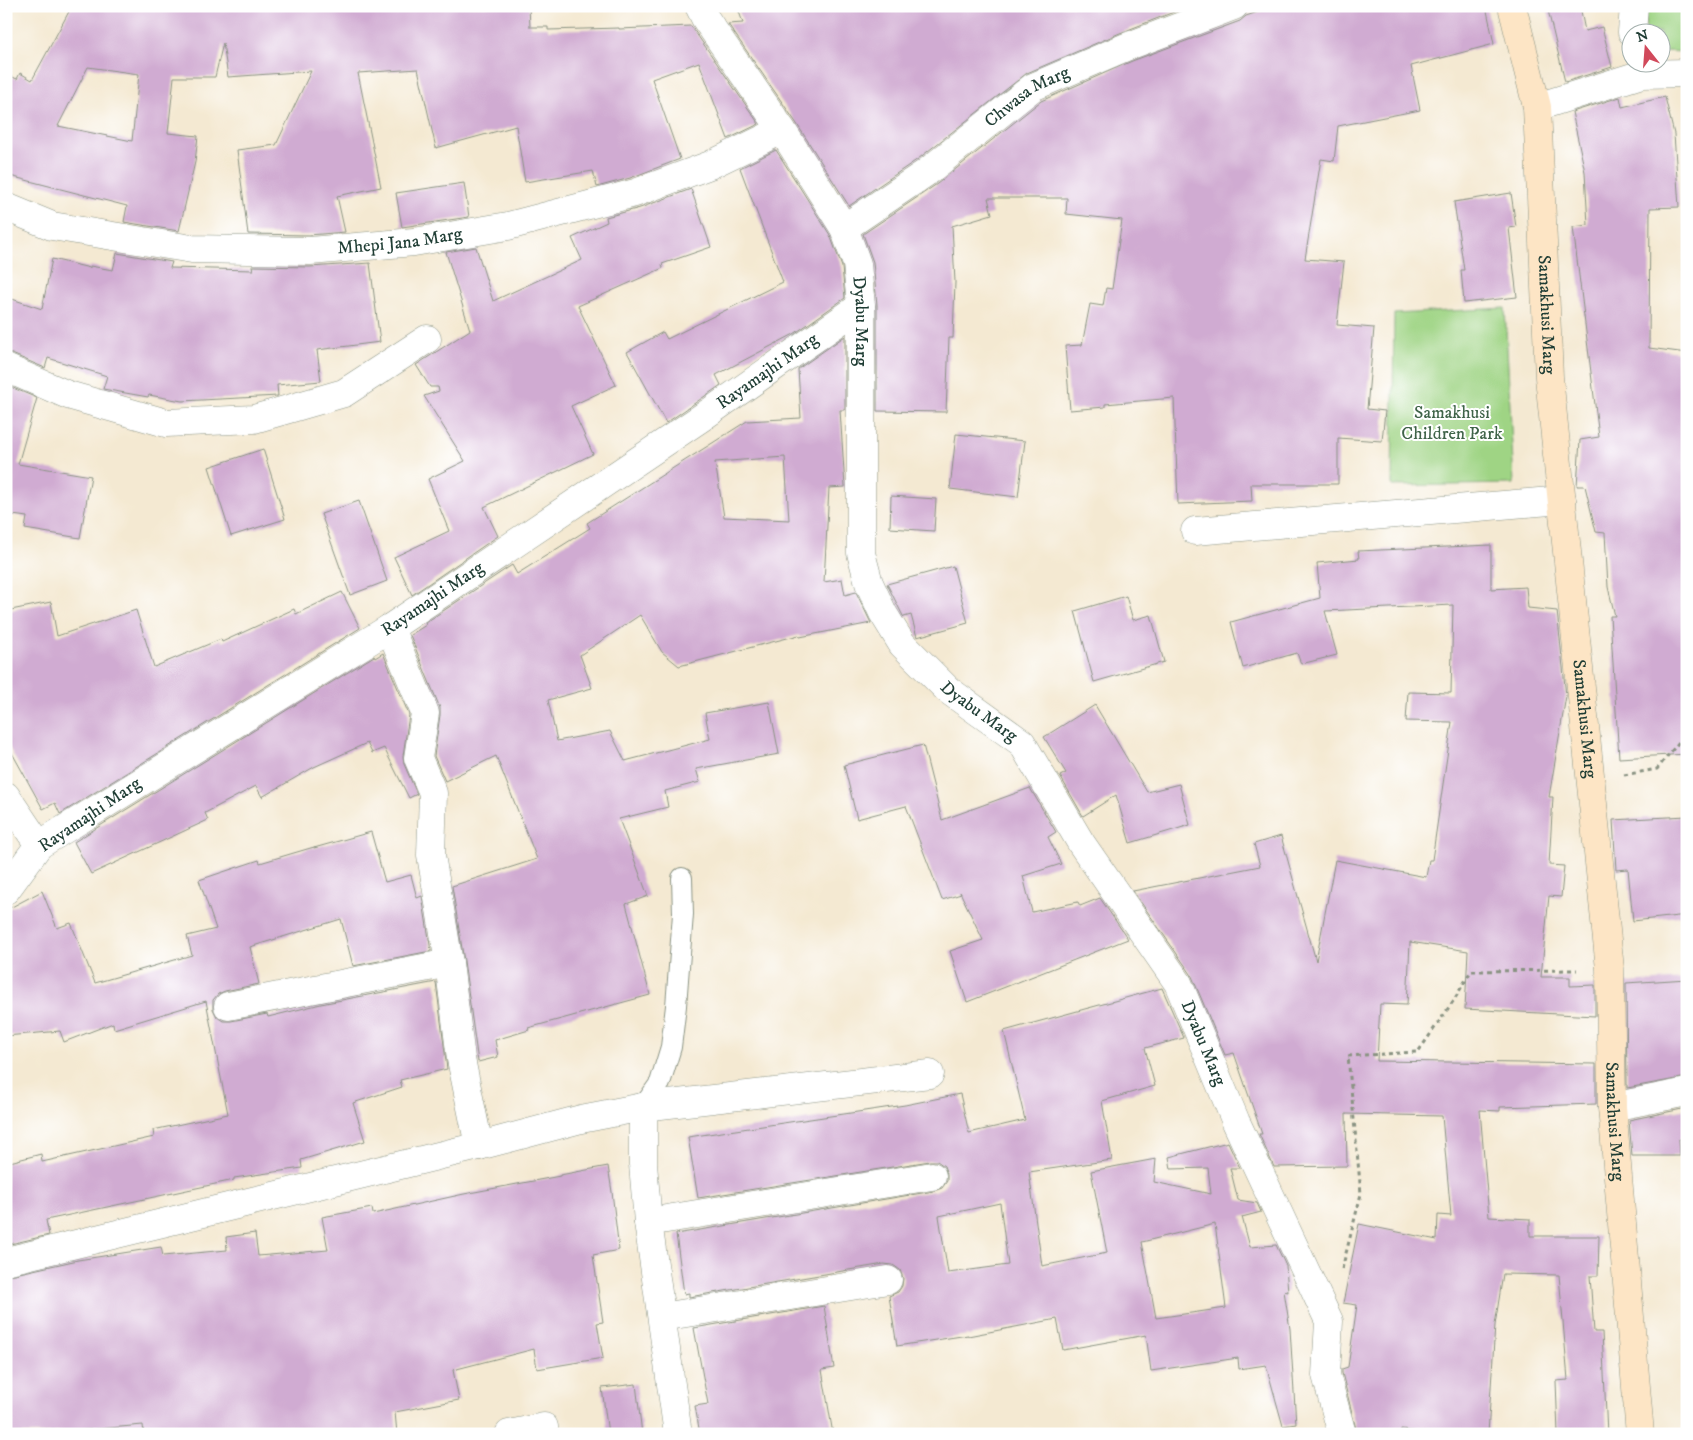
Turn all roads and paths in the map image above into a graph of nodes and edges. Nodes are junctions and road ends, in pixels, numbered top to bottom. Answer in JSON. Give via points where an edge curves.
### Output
{"nodes":[{"id":1,"x":699,"y":6,"type":"edge"},
{"id":2,"x":1234,"y":6,"type":"edge"},
{"id":3,"x":1512,"y":6,"type":"edge"},
{"id":4,"x":1634,"y":6,"type":"edge"},
{"id":5,"x":1633,"y":22,"type":"edge"},
{"id":6,"x":1670,"y":71,"type":"edge"},
{"id":7,"x":1629,"y":72,"type":"edge"},
{"id":8,"x":1687,"y":73,"type":"edge"},
{"id":9,"x":1537,"y":107,"type":"junction"},
{"id":10,"x":782,"y":130,"type":"junction"},
{"id":11,"x":6,"y":206,"type":"edge"},
{"id":12,"x":844,"y":228,"type":"junction"},
{"id":13,"x":861,"y":306,"type":"junction"},
{"id":14,"x":427,"y":339,"type":"dead end"},
{"id":15,"x":6,"y":368,"type":"edge"},
{"id":16,"x":1562,"y":500,"type":"junction"},
{"id":17,"x":1195,"y":531,"type":"dead end"},
{"id":18,"x":390,"y":628,"type":"junction"},
{"id":19,"x":1687,"y":738,"type":"edge"},
{"id":20,"x":1592,"y":781,"type":"junction"},
{"id":21,"x":6,"y":796,"type":"edge"},
{"id":22,"x":39,"y":845,"type":"junction"},
{"id":23,"x":682,"y":878,"type":"dead end"},
{"id":24,"x":6,"y":890,"type":"edge"},
{"id":25,"x":449,"y":963,"type":"junction"},
{"id":26,"x":1610,"y":969,"type":"junction"},
{"id":27,"x":228,"y":1006,"type":"dead end"},
{"id":28,"x":930,"y":1074,"type":"dead end"},
{"id":29,"x":1687,"y":1092,"type":"edge"},
{"id":30,"x":642,"y":1107,"type":"junction"},
{"id":31,"x":1612,"y":1107,"type":"junction"},
{"id":32,"x":479,"y":1146,"type":"junction"},
{"id":33,"x":932,"y":1176,"type":"dead end"},
{"id":34,"x":648,"y":1222,"type":"junction"},
{"id":35,"x":6,"y":1261,"type":"edge"},
{"id":36,"x":888,"y":1280,"type":"dead end"},
{"id":37,"x":662,"y":1317,"type":"junction"},
{"id":38,"x":1329,"y":1321,"type":"junction"},
{"id":39,"x":544,"y":1427,"type":"dead end"},
{"id":40,"x":509,"y":1434,"type":"edge"},
{"id":41,"x":678,"y":1434,"type":"edge"},
{"id":42,"x":1342,"y":1434,"type":"edge"},
{"id":43,"x":1640,"y":1434,"type":"edge"}],
"edges":[{"from":1,"to":10,"type":"street","name":"Dyabu Marg"},
{"from":2,"to":12,"type":"street","name":"Chwasa Marg","via":[[1033,87],[927,172]]},
{"from":3,"to":9,"type":"main road","name":"Samakhusi Marg"},
{"from":4,"to":5,"type":"street"},
{"from":6,"to":8,"type":"street"},
{"from":7,"to":9,"type":"street"},
{"from":9,"to":16,"type":"main road","name":"Samakhusi Marg","via":[[1548,378]]},
{"from":10,"to":11,"type":"street","name":"Mhepi Jana Marg","via":[[710,166],[635,193],[508,226],[414,242],[310,251],[192,249],[52,226]]},
{"from":10,"to":12,"type":"street","name":"Dyabu Marg"},
{"from":12,"to":13,"type":"street","name":"Dyabu Marg","via":[[857,264]]},
{"from":13,"to":18,"type":"street","name":"Rayamajhi Marg"},
{"from":13,"to":38,"type":"street","name":"Dyabu Marg","via":[[860,553],[869,583],[902,644],[948,690],[1022,743],[1081,843],[1178,983],[1236,1122]]},
{"from":14,"to":15,"type":"street","via":[[344,393],[254,419],[166,424],[68,395]]},
{"from":16,"to":17,"type":"street"},
{"from":16,"to":20,"type":"main road","name":"Samakhusi Marg"},
{"from":18,"to":22,"type":"street","name":"Rayamajhi Marg"},
{"from":18,"to":25,"type":"street","via":[[425,713],[418,758],[432,793],[431,856]]},
{"from":19,"to":20,"type":"path","via":[[1683,738],[1657,769]]},
{"from":20,"to":26,"type":"main road","name":"Samakhusi Marg"},
{"from":21,"to":22,"type":"street"},
{"from":22,"to":24,"type":"street","name":"Rayamajhi Marg"},
{"from":23,"to":30,"type":"lane","via":[[683,914],[671,1047],[660,1083]]},
{"from":25,"to":27,"type":"street"},
{"from":25,"to":32,"type":"street","via":[[461,1059]]},
{"from":26,"to":31,"type":"main road","name":"Samakhusi Marg"},
{"from":26,"to":38,"type":"path","via":[[1471,971],[1418,1052],[1348,1056],[1361,1194]]},
{"from":28,"to":30,"type":"street"},
{"from":29,"to":31,"type":"street"},
{"from":30,"to":32,"type":"street","via":[[581,1119]]},
{"from":30,"to":34,"type":"street"},
{"from":31,"to":43,"type":"main road","name":"Samakhusi Marg"},
{"from":32,"to":35,"type":"street"},
{"from":33,"to":34,"type":"street"},
{"from":34,"to":37,"type":"street"},
{"from":36,"to":37,"type":"street"},
{"from":37,"to":41,"type":"street"},
{"from":38,"to":42,"type":"street","name":"Dyabu Marg","via":[[1326,1374]]},
{"from":39,"to":40,"type":"street"}]}
